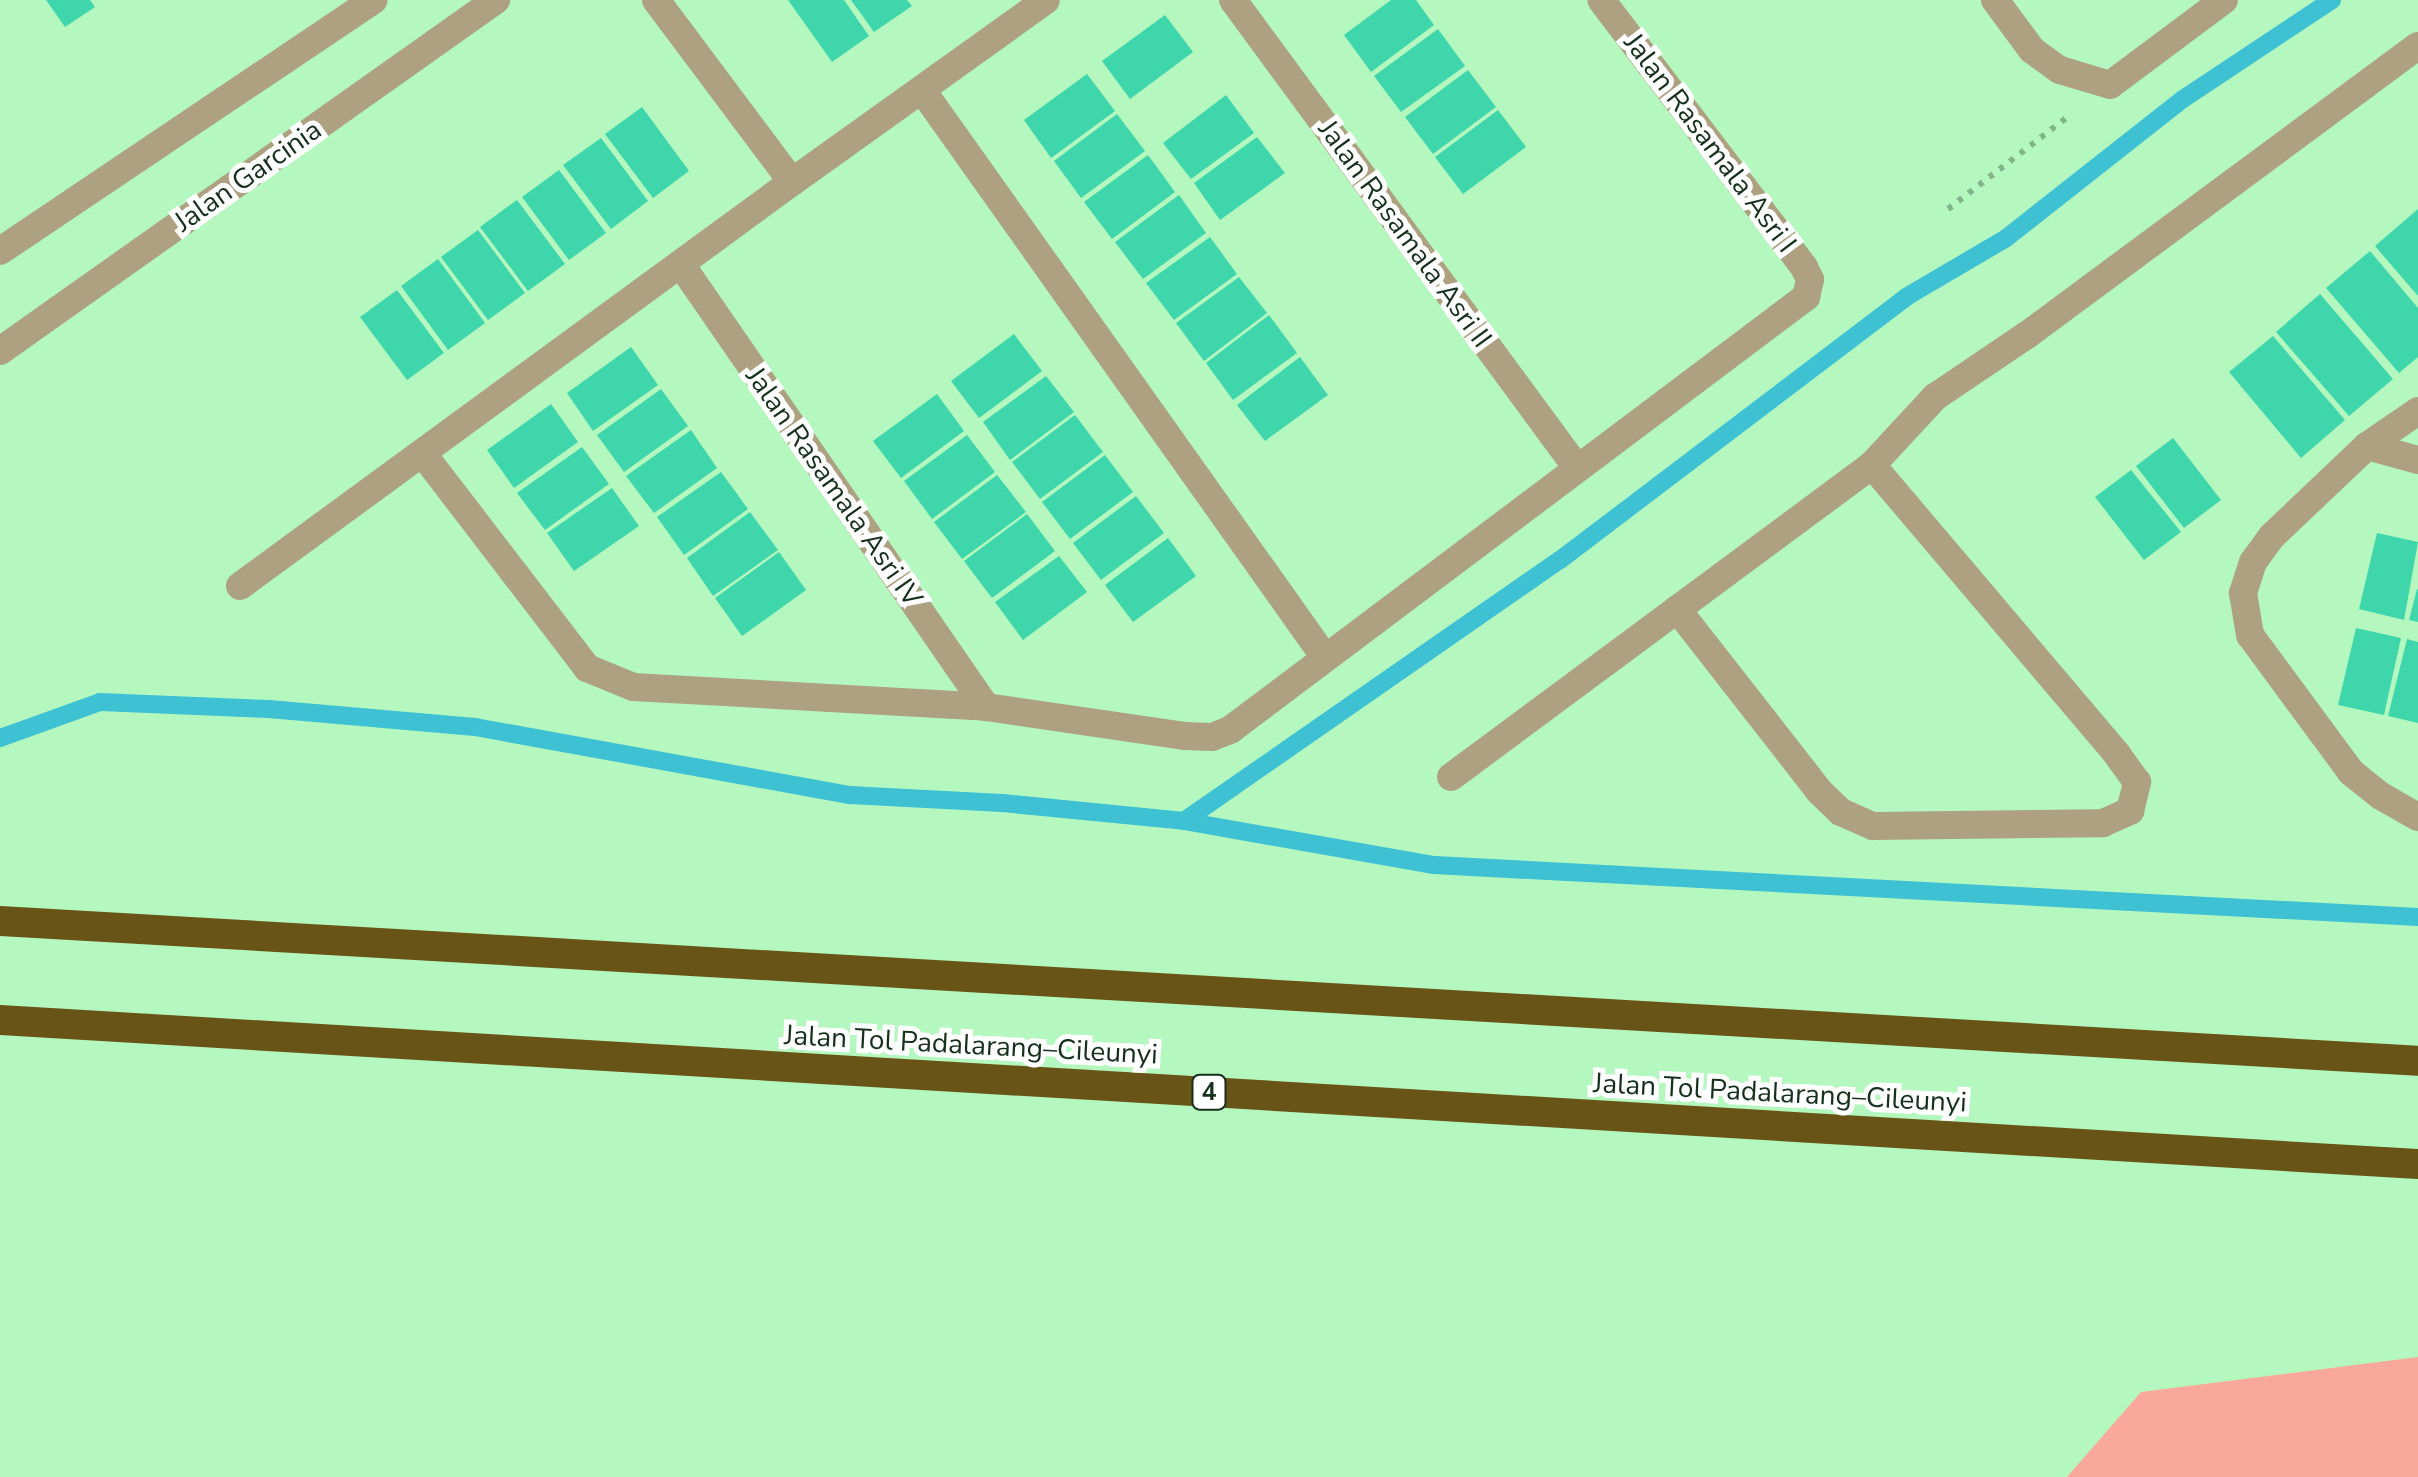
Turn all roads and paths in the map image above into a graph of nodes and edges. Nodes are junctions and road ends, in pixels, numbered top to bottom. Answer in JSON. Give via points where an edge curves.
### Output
{"nodes":[{"id":1,"x":373,"y":0,"type":"edge"},
{"id":2,"x":496,"y":0,"type":"edge"},
{"id":3,"x":656,"y":0,"type":"edge"},
{"id":4,"x":1046,"y":0,"type":"edge"},
{"id":5,"x":1233,"y":0,"type":"edge"},
{"id":6,"x":1601,"y":0,"type":"edge"},
{"id":7,"x":1995,"y":0,"type":"edge"},
{"id":8,"x":2224,"y":0,"type":"edge"},
{"id":9,"x":2418,"y":46,"type":"edge"},
{"id":10,"x":2110,"y":85,"type":"junction"},
{"id":11,"x":922,"y":90,"type":"junction"},
{"id":12,"x":792,"y":182,"type":"junction"},
{"id":13,"x":1948,"y":208,"type":"dead end"},
{"id":14,"x":0,"y":252,"type":"edge"},
{"id":15,"x":682,"y":266,"type":"junction"},
{"id":16,"x":0,"y":351,"type":"edge"},
{"id":17,"x":2418,"y":412,"type":"edge"},
{"id":18,"x":2367,"y":446,"type":"junction"},
{"id":19,"x":424,"y":454,"type":"junction"},
{"id":20,"x":2418,"y":460,"type":"edge"},
{"id":21,"x":1872,"y":465,"type":"junction"},
{"id":22,"x":1577,"y":468,"type":"junction"},
{"id":23,"x":240,"y":586,"type":"dead end"},
{"id":24,"x":1677,"y":610,"type":"junction"},
{"id":25,"x":1324,"y":656,"type":"junction"},
{"id":26,"x":986,"y":707,"type":"junction"},
{"id":27,"x":1451,"y":777,"type":"dead end"},
{"id":28,"x":2418,"y":817,"type":"edge"},
{"id":29,"x":0,"y":921,"type":"edge"},
{"id":30,"x":0,"y":1020,"type":"edge"},
{"id":31,"x":2418,"y":1061,"type":"edge"},
{"id":32,"x":2418,"y":1164,"type":"edge"}],
"edges":[{"from":1,"to":14,"type":"street"},
{"from":2,"to":16,"type":"street","name":"Jalan Garcinia"},
{"from":3,"to":12,"type":"street"},
{"from":4,"to":11,"type":"street"},
{"from":5,"to":22,"type":"street","name":"Jalan Rasamala Asri II"},
{"from":6,"to":22,"type":"street","name":"Jalan Rasamala Asri I","via":[[1804,268],[1810,289],[1800,306]]},
{"from":7,"to":10,"type":"street","via":[[2032,50],[2060,70]]},
{"from":8,"to":10,"type":"street"},
{"from":9,"to":21,"type":"street","via":[[1935,397]]},
{"from":10,"to":13,"type":"path"},
{"from":11,"to":12,"type":"street"},
{"from":11,"to":25,"type":"street"},
{"from":12,"to":15,"type":"street"},
{"from":15,"to":19,"type":"street"},
{"from":15,"to":26,"type":"street","name":"Jalan Rasamala Asri IV"},
{"from":17,"to":18,"type":"street"},
{"from":18,"to":20,"type":"street"},
{"from":18,"to":28,"type":"street","via":[[2272,536],[2253,562],[2243,594],[2250,635],[2352,772]]},
{"from":19,"to":23,"type":"street"},
{"from":19,"to":26,"type":"street","via":[[587,668],[633,687]]},
{"from":21,"to":24,"type":"street"},
{"from":21,"to":24,"type":"street","via":[[2117,754],[2137,782],[2130,810],[2103,823],[1872,826],[1841,812],[1819,791]]},
{"from":22,"to":25,"type":"street"},
{"from":24,"to":27,"type":"street"},
{"from":25,"to":26,"type":"street","via":[[1230,730],[1212,736]]},
{"from":29,"to":31,"type":"highway"},
{"from":30,"to":32,"type":"highway","name":"Jalan Tol Padalarang–Cileunyi","number":"4"}]}
